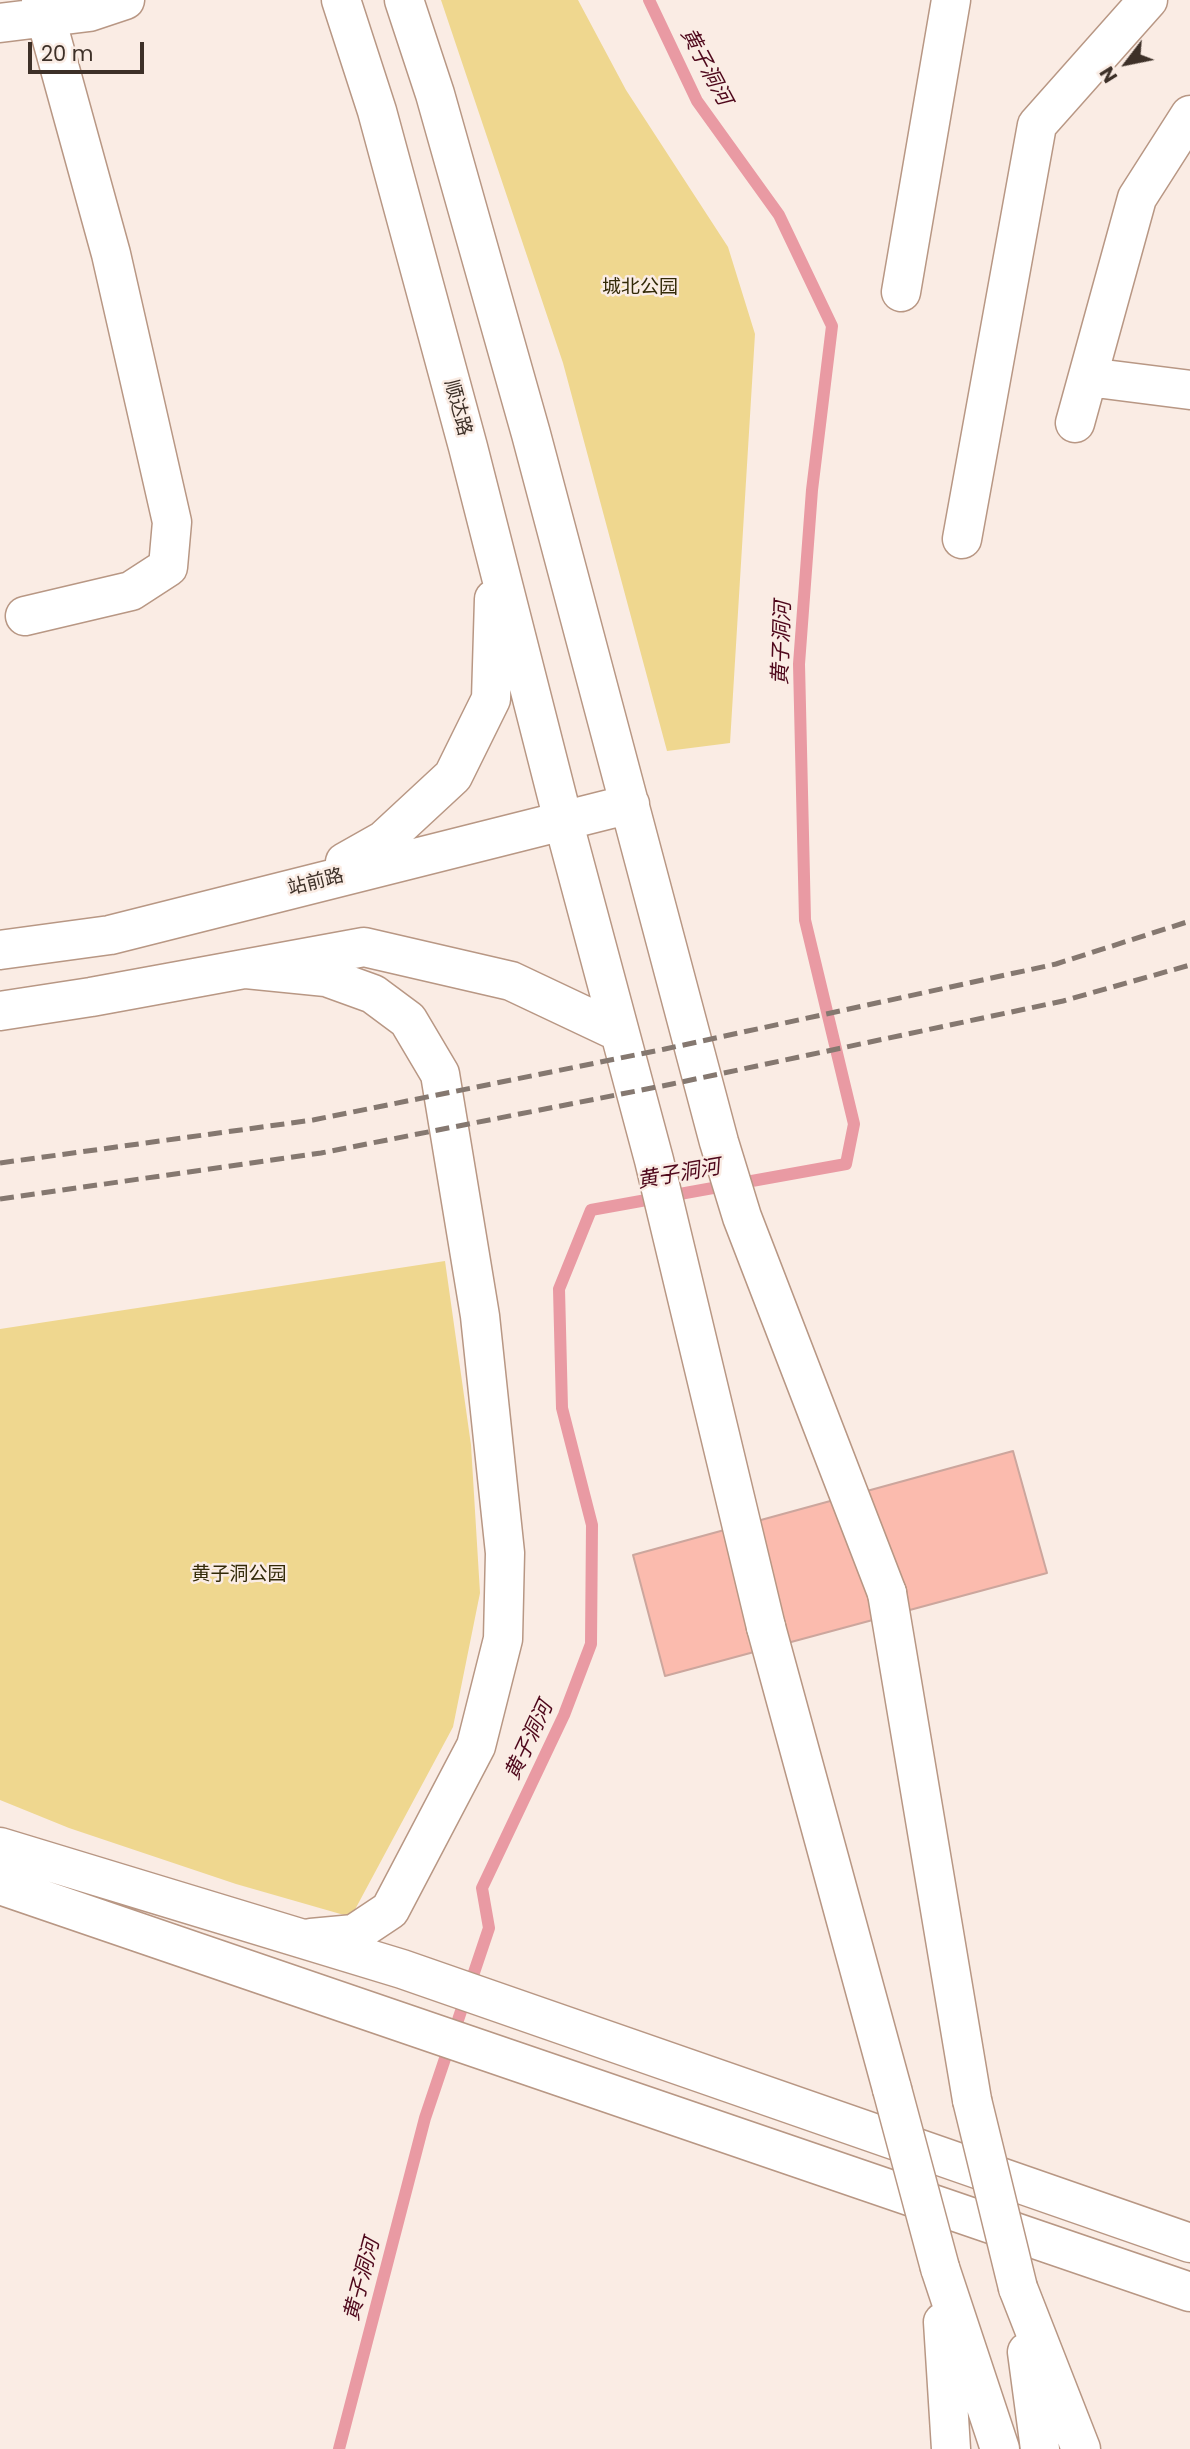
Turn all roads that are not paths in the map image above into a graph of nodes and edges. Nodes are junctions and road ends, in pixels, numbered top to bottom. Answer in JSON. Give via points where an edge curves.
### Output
{"nodes":[{"id":1,"x":125,"y":0,"type":"edge"},
{"id":2,"x":341,"y":0,"type":"edge"},
{"id":3,"x":404,"y":0,"type":"edge"},
{"id":4,"x":951,"y":0,"type":"edge"},
{"id":5,"x":1148,"y":0,"type":"edge"},
{"id":6,"x":44,"y":8,"type":"edge"},
{"id":7,"x":0,"y":23,"type":"edge"},
{"id":8,"x":1190,"y":115,"type":"edge"},
{"id":9,"x":901,"y":292,"type":"dead end"},
{"id":10,"x":1088,"y":377,"type":"junction"},
{"id":11,"x":1190,"y":390,"type":"edge"},
{"id":12,"x":1075,"y":423,"type":"dead end"},
{"id":13,"x":962,"y":539,"type":"dead end"},
{"id":14,"x":496,"y":555,"type":"junction"},
{"id":15,"x":25,"y":616,"type":"dead end"},
{"id":16,"x":630,"y":804,"type":"junction"},
{"id":17,"x":563,"y":820,"type":"junction"},
{"id":18,"x":299,"y":887,"type":"junction"},
{"id":19,"x":0,"y":950,"type":"edge"},
{"id":20,"x":246,"y":969,"type":"junction"},
{"id":21,"x":0,"y":1011,"type":"edge"},
{"id":22,"x":619,"y":1032,"type":"junction"},
{"id":23,"x":0,"y":1847,"type":"edge"},
{"id":24,"x":0,"y":1885,"type":"edge"},
{"id":25,"x":299,"y":1939,"type":"junction"},
{"id":26,"x":1190,"y":2243,"type":"edge"},
{"id":27,"x":940,"y":2268,"type":"junction"},
{"id":28,"x":1018,"y":2288,"type":"junction"},
{"id":29,"x":1190,"y":2292,"type":"edge"},
{"id":30,"x":951,"y":2449,"type":"edge"},
{"id":31,"x":1000,"y":2449,"type":"edge"},
{"id":32,"x":1041,"y":2449,"type":"edge"},
{"id":33,"x":1081,"y":2449,"type":"edge"}],
"edges":[{"from":1,"to":6,"type":"main road","via":[[89,12]]},
{"from":2,"to":14,"type":"main road","name":"顺达路","via":[[377,111]]},
{"from":3,"to":16,"type":"main road","via":[[527,421]]},
{"from":4,"to":9,"type":"main road"},
{"from":5,"to":13,"type":"main road","via":[[1037,125]]},
{"from":6,"to":7,"type":"main road"},
{"from":6,"to":15,"type":"main road","via":[[111,254],[172,522],[168,567],[131,591]]},
{"from":8,"to":10,"type":"main road","via":[[1137,198]]},
{"from":10,"to":11,"type":"main road"},
{"from":10,"to":12,"type":"main road"},
{"from":14,"to":17,"type":"main road","name":"顺达路"},
{"from":14,"to":18,"type":"main road","via":[[491,699],[453,776],[384,840]]},
{"from":16,"to":17,"type":"main road","name":"站前路"},
{"from":16,"to":28,"type":"main road","bridge":true,"via":[[742,1217],[887,1592],[972,2100]]},
{"from":17,"to":18,"type":"main road","name":"站前路"},
{"from":17,"to":22,"type":"main road","name":"顺达路"},
{"from":18,"to":19,"type":"main road","name":"站前路","via":[[110,935]]},
{"from":20,"to":21,"type":"main road"},
{"from":20,"to":22,"type":"main road","via":[[364,947],[511,981]]},
{"from":20,"to":25,"type":"main road","via":[[326,976],[373,994],[408,1020],[440,1074],[480,1316],[505,1553],[503,1639],[476,1746],[390,1910],[354,1934]]},
{"from":22,"to":27,"type":"main road","name":"顺达路","bridge":true,"via":[[766,1628]]},
{"from":23,"to":25,"type":"main road"},
{"from":24,"to":29,"type":"main road"},
{"from":25,"to":26,"type":"main road","via":[[492,1999]]},
{"from":27,"to":30,"type":"main road"},
{"from":27,"to":31,"type":"main road"},
{"from":28,"to":32,"type":"main road"},
{"from":28,"to":33,"type":"main road"}]}
